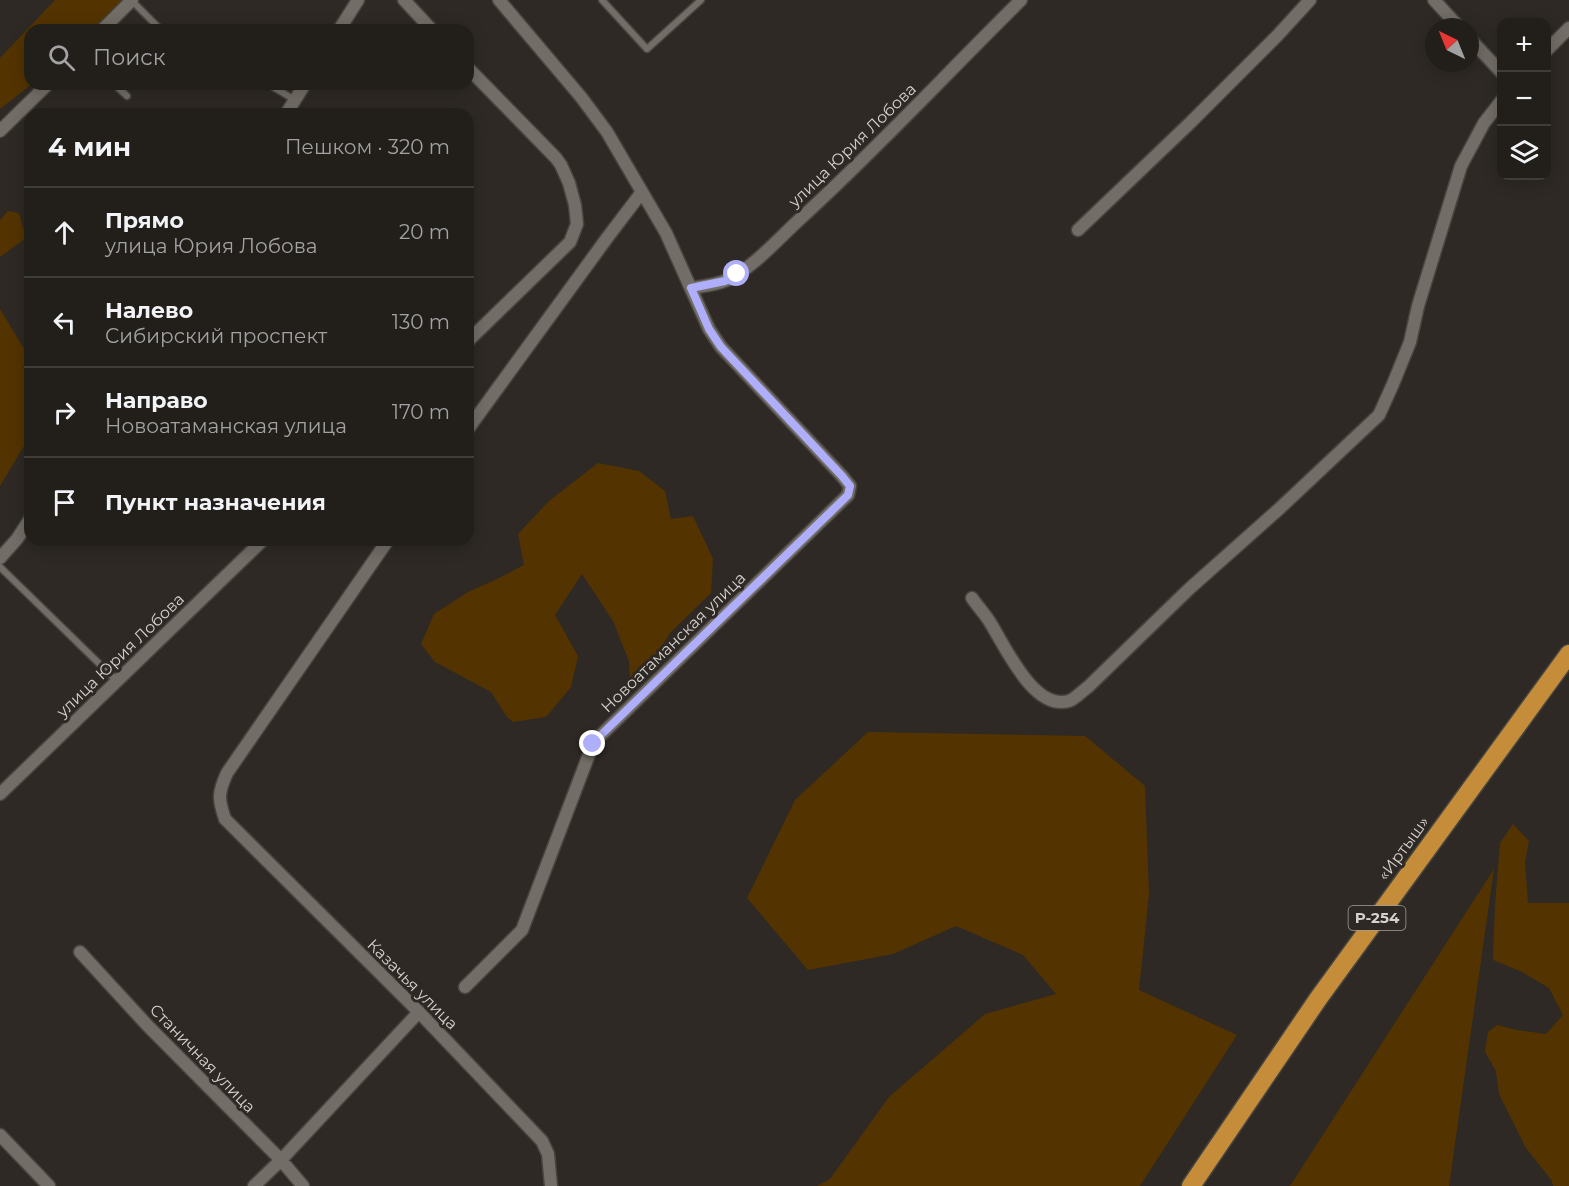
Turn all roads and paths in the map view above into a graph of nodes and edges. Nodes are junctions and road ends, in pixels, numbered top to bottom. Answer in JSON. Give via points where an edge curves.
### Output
{"nodes":[{"id":1,"x":132,"y":0,"type":"edge"},
{"id":2,"x":358,"y":0,"type":"edge"},
{"id":3,"x":404,"y":0,"type":"edge"},
{"id":4,"x":499,"y":0,"type":"edge"},
{"id":5,"x":602,"y":0,"type":"edge"},
{"id":6,"x":701,"y":0,"type":"edge"},
{"id":7,"x":1021,"y":0,"type":"edge"},
{"id":8,"x":1310,"y":0,"type":"edge"},
{"id":9,"x":1434,"y":0,"type":"edge"},
{"id":10,"x":1451,"y":18,"type":"edge"},
{"id":11,"x":108,"y":24,"type":"edge"},
{"id":12,"x":155,"y":24,"type":"edge"},
{"id":13,"x":343,"y":24,"type":"edge"},
{"id":14,"x":426,"y":24,"type":"edge"},
{"id":15,"x":1569,"y":28,"type":"edge"},
{"id":16,"x":1551,"y":46,"type":"edge"},
{"id":17,"x":1479,"y":49,"type":"edge"},
{"id":18,"x":1501,"y":72,"type":"edge"},
{"id":19,"x":474,"y":74,"type":"edge"},
{"id":20,"x":42,"y":90,"type":"edge"},
{"id":21,"x":120,"y":90,"type":"edge"},
{"id":22,"x":278,"y":90,"type":"edge"},
{"id":23,"x":301,"y":90,"type":"edge"},
{"id":24,"x":127,"y":96,"type":"dead end"},
{"id":25,"x":295,"y":100,"type":"junction"},
{"id":26,"x":1497,"y":106,"type":"edge"},
{"id":27,"x":290,"y":108,"type":"edge"},
{"id":28,"x":0,"y":131,"type":"edge"},
{"id":29,"x":642,"y":192,"type":"junction"},
{"id":30,"x":1078,"y":230,"type":"dead end"},
{"id":31,"x":691,"y":288,"type":"junction"},
{"id":32,"x":474,"y":335,"type":"edge"},
{"id":33,"x":474,"y":421,"type":"edge"},
{"id":34,"x":24,"y":528,"type":"edge"},
{"id":35,"x":257,"y":546,"type":"edge"},
{"id":36,"x":384,"y":546,"type":"edge"},
{"id":37,"x":0,"y":558,"type":"edge"},
{"id":38,"x":0,"y":567,"type":"edge"},
{"id":39,"x":972,"y":598,"type":"dead end"},
{"id":40,"x":1569,"y":654,"type":"edge"},
{"id":41,"x":117,"y":681,"type":"junction"},
{"id":42,"x":0,"y":794,"type":"edge"},
{"id":43,"x":80,"y":952,"type":"dead end"},
{"id":44,"x":465,"y":987,"type":"dead end"},
{"id":45,"x":418,"y":1012,"type":"junction"},
{"id":46,"x":0,"y":1135,"type":"edge"},
{"id":47,"x":281,"y":1160,"type":"junction"},
{"id":48,"x":49,"y":1186,"type":"edge"},
{"id":49,"x":254,"y":1186,"type":"edge"},
{"id":50,"x":303,"y":1186,"type":"edge"},
{"id":51,"x":551,"y":1186,"type":"edge"},
{"id":52,"x":1191,"y":1186,"type":"edge"}],
"edges":[{"from":1,"to":11,"type":"street"},
{"from":1,"to":12,"type":"lane"},
{"from":2,"to":13,"type":"street"},
{"from":3,"to":14,"type":"street"},
{"from":4,"to":29,"type":"street","via":[[597,119]]},
{"from":5,"to":6,"type":"lane","via":[[647,49]]},
{"from":7,"to":31,"type":"street","name":"улица Юрия Лобова","via":[[767,250],[725,281]]},
{"from":8,"to":30,"type":"street"},
{"from":9,"to":10,"type":"street"},
{"from":15,"to":16,"type":"street"},
{"from":17,"to":18,"type":"street"},
{"from":19,"to":32,"type":"street","via":[[561,165],[569,183],[577,224],[570,242]]},
{"from":20,"to":28,"type":"street"},
{"from":21,"to":24,"type":"lane"},
{"from":22,"to":25,"type":"lane"},
{"from":23,"to":25,"type":"street"},
{"from":25,"to":27,"type":"street"},
{"from":26,"to":39,"type":"street","via":[[1461,166],[1410,342],[1378,415],[1280,509],[1070,701],[1054,701],[1035,691]]},
{"from":29,"to":31,"type":"street"},
{"from":29,"to":33,"type":"street"},
{"from":31,"to":44,"type":"street","name":"Новоатаманская улица","via":[[721,347],[842,476],[850,486],[848,495],[593,744],[522,930]]},
{"from":34,"to":37,"type":"street"},
{"from":35,"to":41,"type":"street","name":"улица Юрия Лобова"},
{"from":36,"to":45,"type":"street","name":"Казачья улица","via":[[227,773],[220,789],[220,804],[225,819]]},
{"from":38,"to":41,"type":"lane"},
{"from":40,"to":52,"type":"highway","name":"«Иртыш»","number":"Р-254","via":[[1318,999]]},
{"from":41,"to":42,"type":"street","name":"улица Юрия Лобова"},
{"from":43,"to":47,"type":"street","name":"Станичная улица"},
{"from":45,"to":47,"type":"street"},
{"from":45,"to":51,"type":"street","name":"Казачья улица","via":[[542,1142],[548,1155]]},
{"from":46,"to":48,"type":"street"},
{"from":47,"to":49,"type":"street"},
{"from":47,"to":50,"type":"street","name":"Станичная улица"}]}
